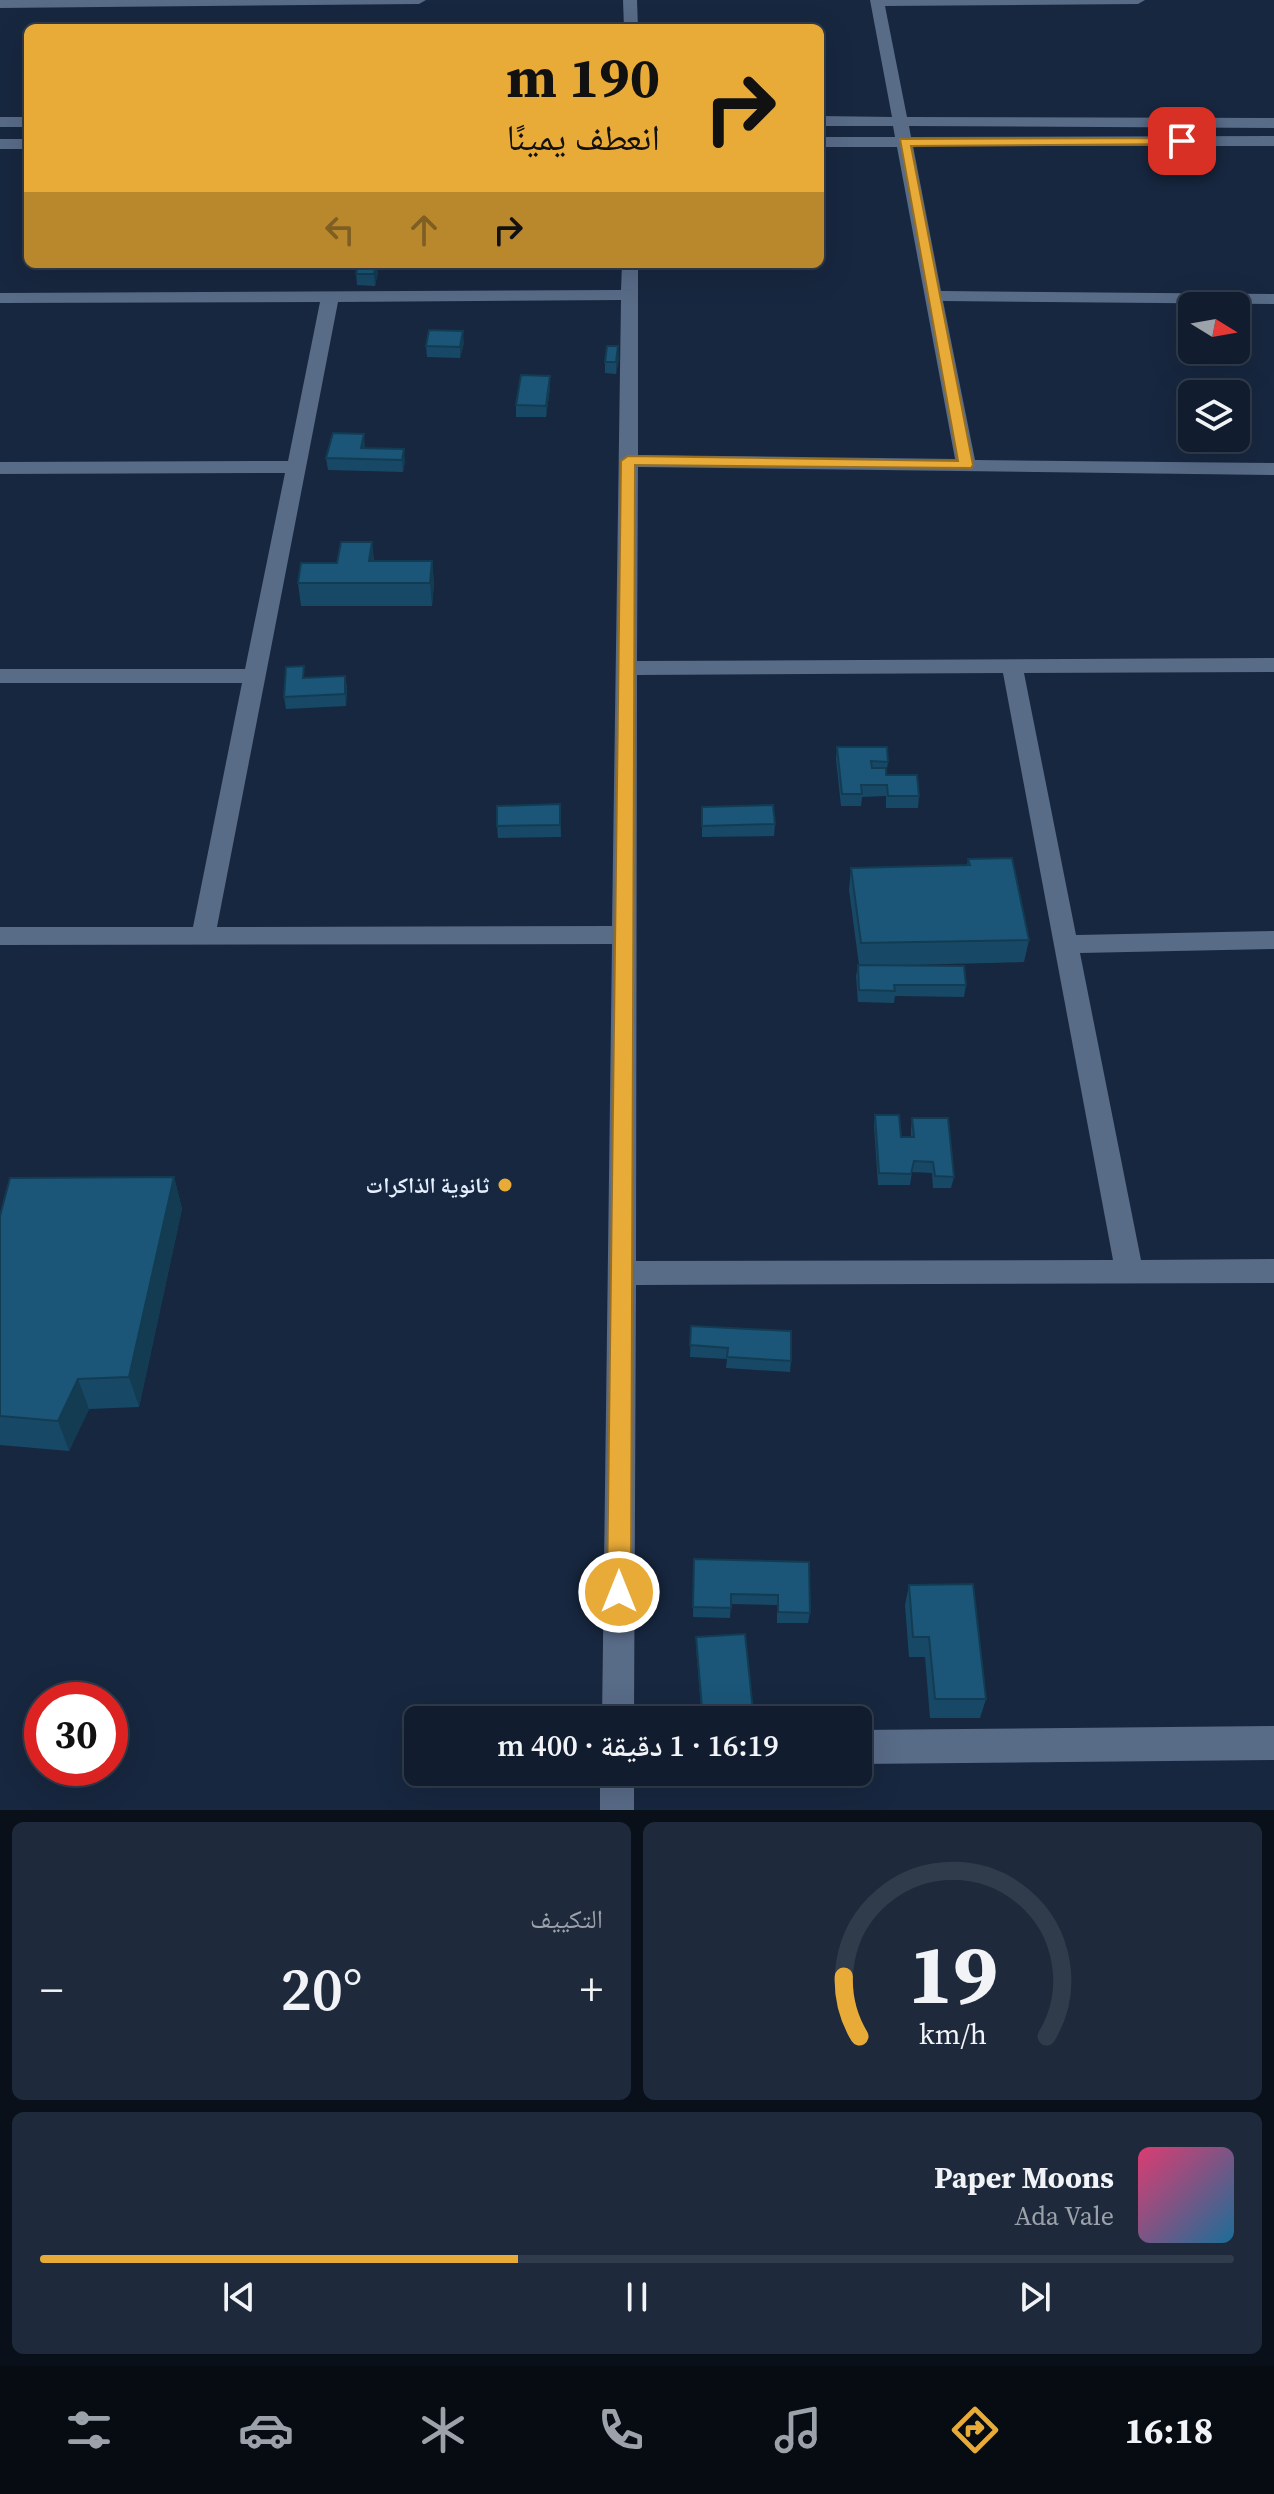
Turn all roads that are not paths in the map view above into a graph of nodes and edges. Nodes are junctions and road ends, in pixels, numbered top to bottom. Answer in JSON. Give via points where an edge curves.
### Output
{"nodes":[{"id":1,"x":378,"y":0,"type":"edge"},
{"id":2,"x":419,"y":0,"type":"edge"},
{"id":3,"x":630,"y":0,"type":"edge"},
{"id":4,"x":1138,"y":0,"type":"edge"},
{"id":5,"x":878,"y":1,"type":"edge"},
{"id":6,"x":0,"y":4,"type":"edge"},
{"id":7,"x":631,"y":24,"type":"edge"},
{"id":8,"x":824,"y":121,"type":"edge"},
{"id":9,"x":901,"y":121,"type":"junction"},
{"id":10,"x":0,"y":122,"type":"edge"},
{"id":11,"x":24,"y":122,"type":"edge"},
{"id":12,"x":1274,"y":123,"type":"edge"},
{"id":13,"x":1274,"y":141,"type":"edge"},
{"id":14,"x":824,"y":142,"type":"edge"},
{"id":15,"x":904,"y":142,"type":"junction"},
{"id":16,"x":0,"y":144,"type":"edge"},
{"id":17,"x":24,"y":144,"type":"edge"},
{"id":18,"x":630,"y":268,"type":"edge"},
{"id":19,"x":630,"y":295,"type":"junction"},
{"id":20,"x":330,"y":296,"type":"junction"},
{"id":21,"x":934,"y":296,"type":"junction"},
{"id":22,"x":0,"y":298,"type":"edge"},
{"id":23,"x":1274,"y":299,"type":"edge"},
{"id":24,"x":628,"y":461,"type":"junction"},
{"id":25,"x":966,"y":465,"type":"junction"},
{"id":26,"x":296,"y":467,"type":"junction"},
{"id":27,"x":0,"y":468,"type":"edge"},
{"id":28,"x":1274,"y":469,"type":"edge"},
{"id":29,"x":1274,"y":665,"type":"edge"},
{"id":30,"x":1012,"y":666,"type":"junction"},
{"id":31,"x":627,"y":668,"type":"junction"},
{"id":32,"x":0,"y":676,"type":"edge"},
{"id":33,"x":255,"y":676,"type":"junction"},
{"id":34,"x":624,"y":935,"type":"junction"},
{"id":35,"x":0,"y":936,"type":"edge"},
{"id":36,"x":203,"y":936,"type":"junction"},
{"id":37,"x":1274,"y":940,"type":"edge"},
{"id":38,"x":1066,"y":944,"type":"junction"},
{"id":39,"x":1129,"y":1271,"type":"junction"},
{"id":40,"x":1274,"y":1271,"type":"edge"},
{"id":41,"x":622,"y":1273,"type":"junction"},
{"id":42,"x":618,"y":1706,"type":"edge"},
{"id":43,"x":1274,"y":1743,"type":"edge"},
{"id":44,"x":872,"y":1747,"type":"edge"},
{"id":45,"x":617,"y":1786,"type":"edge"},
{"id":46,"x":617,"y":1810,"type":"edge"}],
"edges":[{"from":1,"to":2,"type":"street"},
{"from":1,"to":6,"type":"street"},
{"from":3,"to":7,"type":"street"},
{"from":4,"to":5,"type":"street"},
{"from":5,"to":9,"type":"street"},
{"from":8,"to":9,"type":"street"},
{"from":9,"to":12,"type":"street"},
{"from":9,"to":15,"type":"street"},
{"from":10,"to":11,"type":"street"},
{"from":13,"to":15,"type":"street"},
{"from":14,"to":15,"type":"street"},
{"from":15,"to":21,"type":"street"},
{"from":16,"to":17,"type":"street"},
{"from":18,"to":19,"type":"street"},
{"from":19,"to":20,"type":"street"},
{"from":19,"to":24,"type":"street"},
{"from":20,"to":22,"type":"street"},
{"from":20,"to":26,"type":"street"},
{"from":21,"to":23,"type":"street"},
{"from":21,"to":25,"type":"street"},
{"from":24,"to":25,"type":"street"},
{"from":24,"to":31,"type":"street"},
{"from":25,"to":28,"type":"street"},
{"from":26,"to":27,"type":"street"},
{"from":26,"to":33,"type":"street"},
{"from":29,"to":30,"type":"street"},
{"from":30,"to":31,"type":"street"},
{"from":30,"to":38,"type":"street"},
{"from":31,"to":34,"type":"street"},
{"from":32,"to":33,"type":"street"},
{"from":33,"to":36,"type":"street"},
{"from":34,"to":36,"type":"street"},
{"from":34,"to":41,"type":"street"},
{"from":35,"to":36,"type":"street"},
{"from":37,"to":38,"type":"street"},
{"from":38,"to":39,"type":"street"},
{"from":39,"to":40,"type":"street"},
{"from":39,"to":41,"type":"street"},
{"from":41,"to":42,"type":"street"},
{"from":43,"to":44,"type":"street"},
{"from":45,"to":46,"type":"street"}]}
